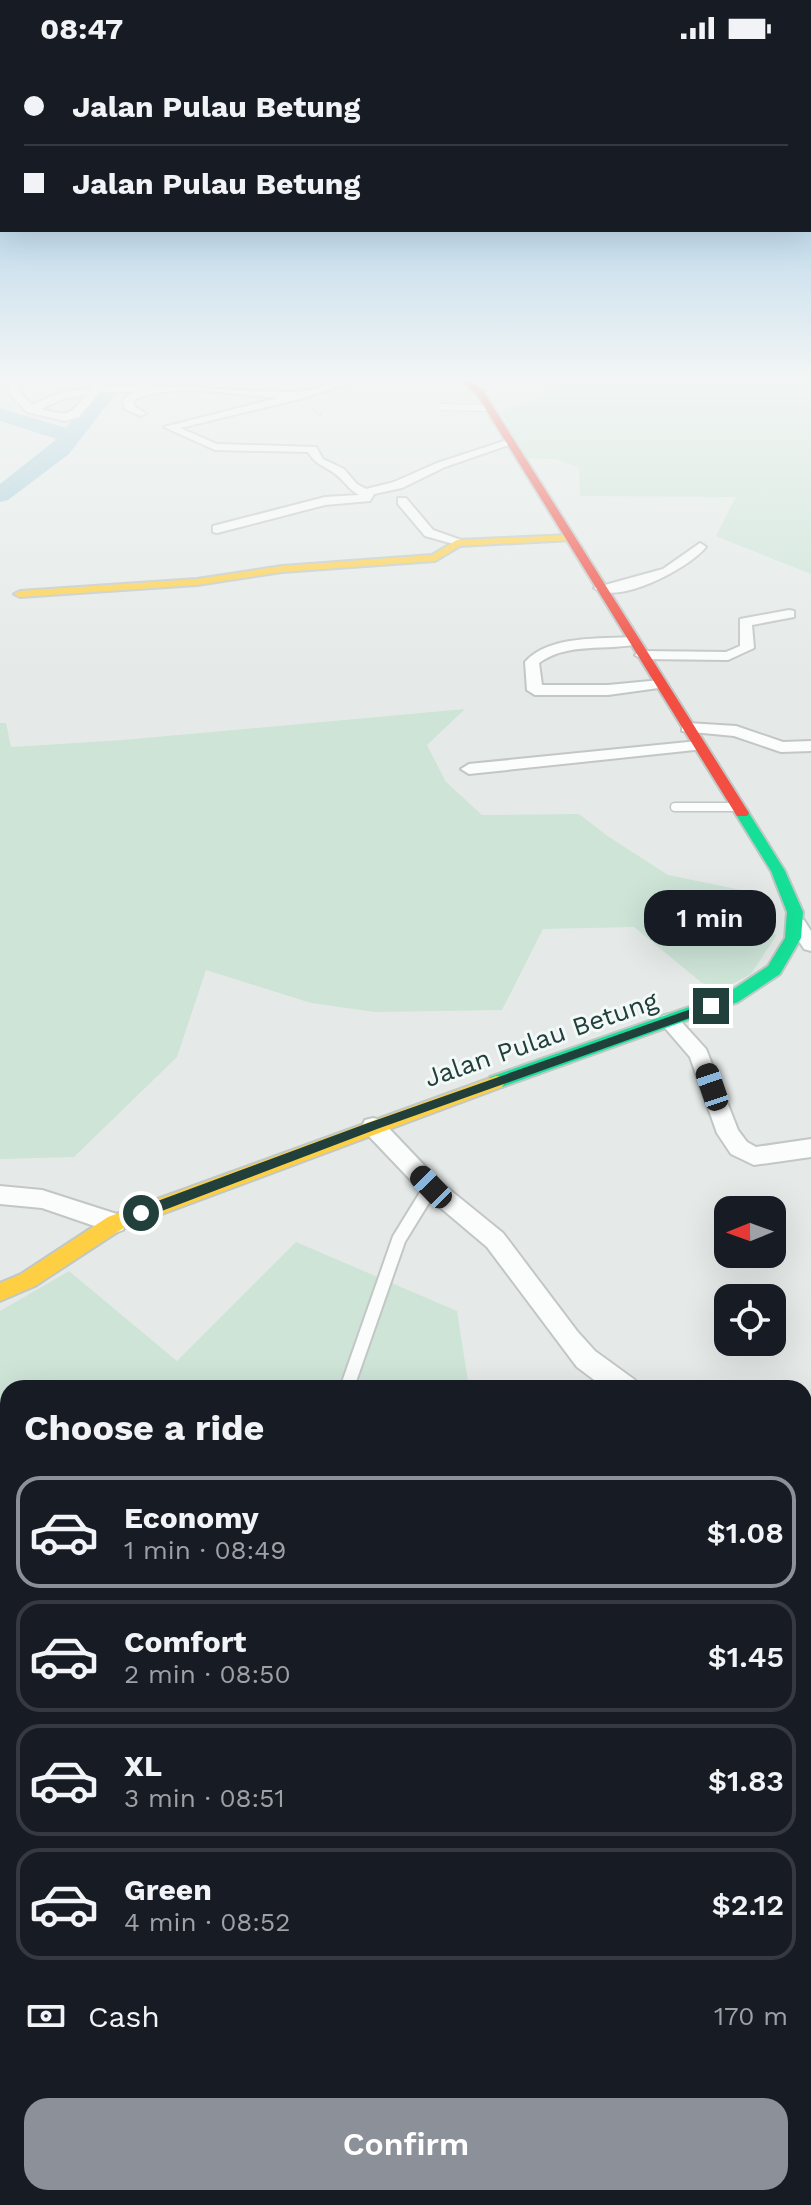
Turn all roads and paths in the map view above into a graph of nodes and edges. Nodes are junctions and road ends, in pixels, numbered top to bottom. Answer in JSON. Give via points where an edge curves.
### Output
{"nodes":[{"id":1,"x":20,"y":476,"type":"edge"},
{"id":2,"x":344,"y":476,"type":"edge"},
{"id":3,"x":417,"y":476,"type":"edge"},
{"id":4,"x":529,"y":476,"type":"edge"},
{"id":5,"x":0,"y":491,"type":"edge"},
{"id":6,"x":365,"y":493,"type":"junction"},
{"id":7,"x":402,"y":501,"type":"dead end"},
{"id":8,"x":217,"y":529,"type":"dead end"},
{"id":9,"x":569,"y":538,"type":"junction"},
{"id":10,"x":457,"y":543,"type":"junction"},
{"id":11,"x":700,"y":547,"type":"dead end"},
{"id":12,"x":601,"y":588,"type":"junction"},
{"id":13,"x":20,"y":594,"type":"dead end"},
{"id":14,"x":789,"y":614,"type":"dead end"},
{"id":15,"x":638,"y":648,"type":"junction"},
{"id":16,"x":661,"y":684,"type":"junction"},
{"id":17,"x":688,"y":728,"type":"junction"},
{"id":18,"x":698,"y":746,"type":"junction"},
{"id":19,"x":811,"y":746,"type":"edge"},
{"id":20,"x":469,"y":769,"type":"dead end"},
{"id":21,"x":675,"y":807,"type":"dead end"},
{"id":22,"x":738,"y":807,"type":"junction"},
{"id":23,"x":797,"y":924,"type":"junction"},
{"id":24,"x":811,"y":945,"type":"edge"},
{"id":25,"x":669,"y":1021,"type":"junction"},
{"id":26,"x":373,"y":1126,"type":"junction"},
{"id":27,"x":811,"y":1148,"type":"edge"},
{"id":28,"x":431,"y":1187,"type":"junction"},
{"id":29,"x":0,"y":1195,"type":"edge"},
{"id":30,"x":115,"y":1223,"type":"junction"},
{"id":31,"x":0,"y":1292,"type":"edge"},
{"id":32,"x":350,"y":1380,"type":"edge"},
{"id":33,"x":615,"y":1380,"type":"edge"}],
"edges":[{"from":1,"to":5,"type":"path"},
{"from":2,"to":6,"type":"street"},
{"from":3,"to":6,"type":"street"},
{"from":4,"to":9,"type":"street"},
{"from":6,"to":8,"type":"street","via":[[366,498],[325,501]]},
{"from":7,"to":10,"type":"street","via":[[429,533]]},
{"from":9,"to":10,"type":"street"},
{"from":9,"to":12,"type":"street"},
{"from":10,"to":13,"type":"street","via":[[435,558]]},
{"from":11,"to":12,"type":"street","via":[[656,577]]},
{"from":12,"to":15,"type":"street"},
{"from":14,"to":15,"type":"street","via":[[745,622],[747,648],[728,656]]},
{"from":15,"to":16,"type":"street"},
{"from":15,"to":16,"type":"street","via":[[560,649],[535,658],[535,690]]},
{"from":16,"to":17,"type":"street"},
{"from":17,"to":18,"type":"street"},
{"from":17,"to":19,"type":"street","via":[[736,731],[781,747]]},
{"from":18,"to":20,"type":"street"},
{"from":18,"to":22,"type":"street"},
{"from":21,"to":22,"type":"lane"},
{"from":22,"to":23,"type":"street","via":[[778,871]]},
{"from":23,"to":24,"type":"street"},
{"from":23,"to":25,"type":"street","name":"Jalan Pulau Betung","via":[[784,960],[762,983]]},
{"from":25,"to":26,"type":"street","name":"Jalan Pulau Betung"},
{"from":25,"to":27,"type":"street","via":[[699,1054],[728,1133],[739,1148],[754,1156]]},
{"from":26,"to":28,"type":"street"},
{"from":26,"to":30,"type":"street","name":"Jalan Pulau Betung"},
{"from":28,"to":32,"type":"lane","via":[[399,1239]]},
{"from":28,"to":33,"type":"street","via":[[495,1240],[568,1339]]},
{"from":29,"to":30,"type":"street","via":[[42,1199]]},
{"from":30,"to":31,"type":"street","name":"Jalan Pulau Betung","via":[[28,1280]]}]}
